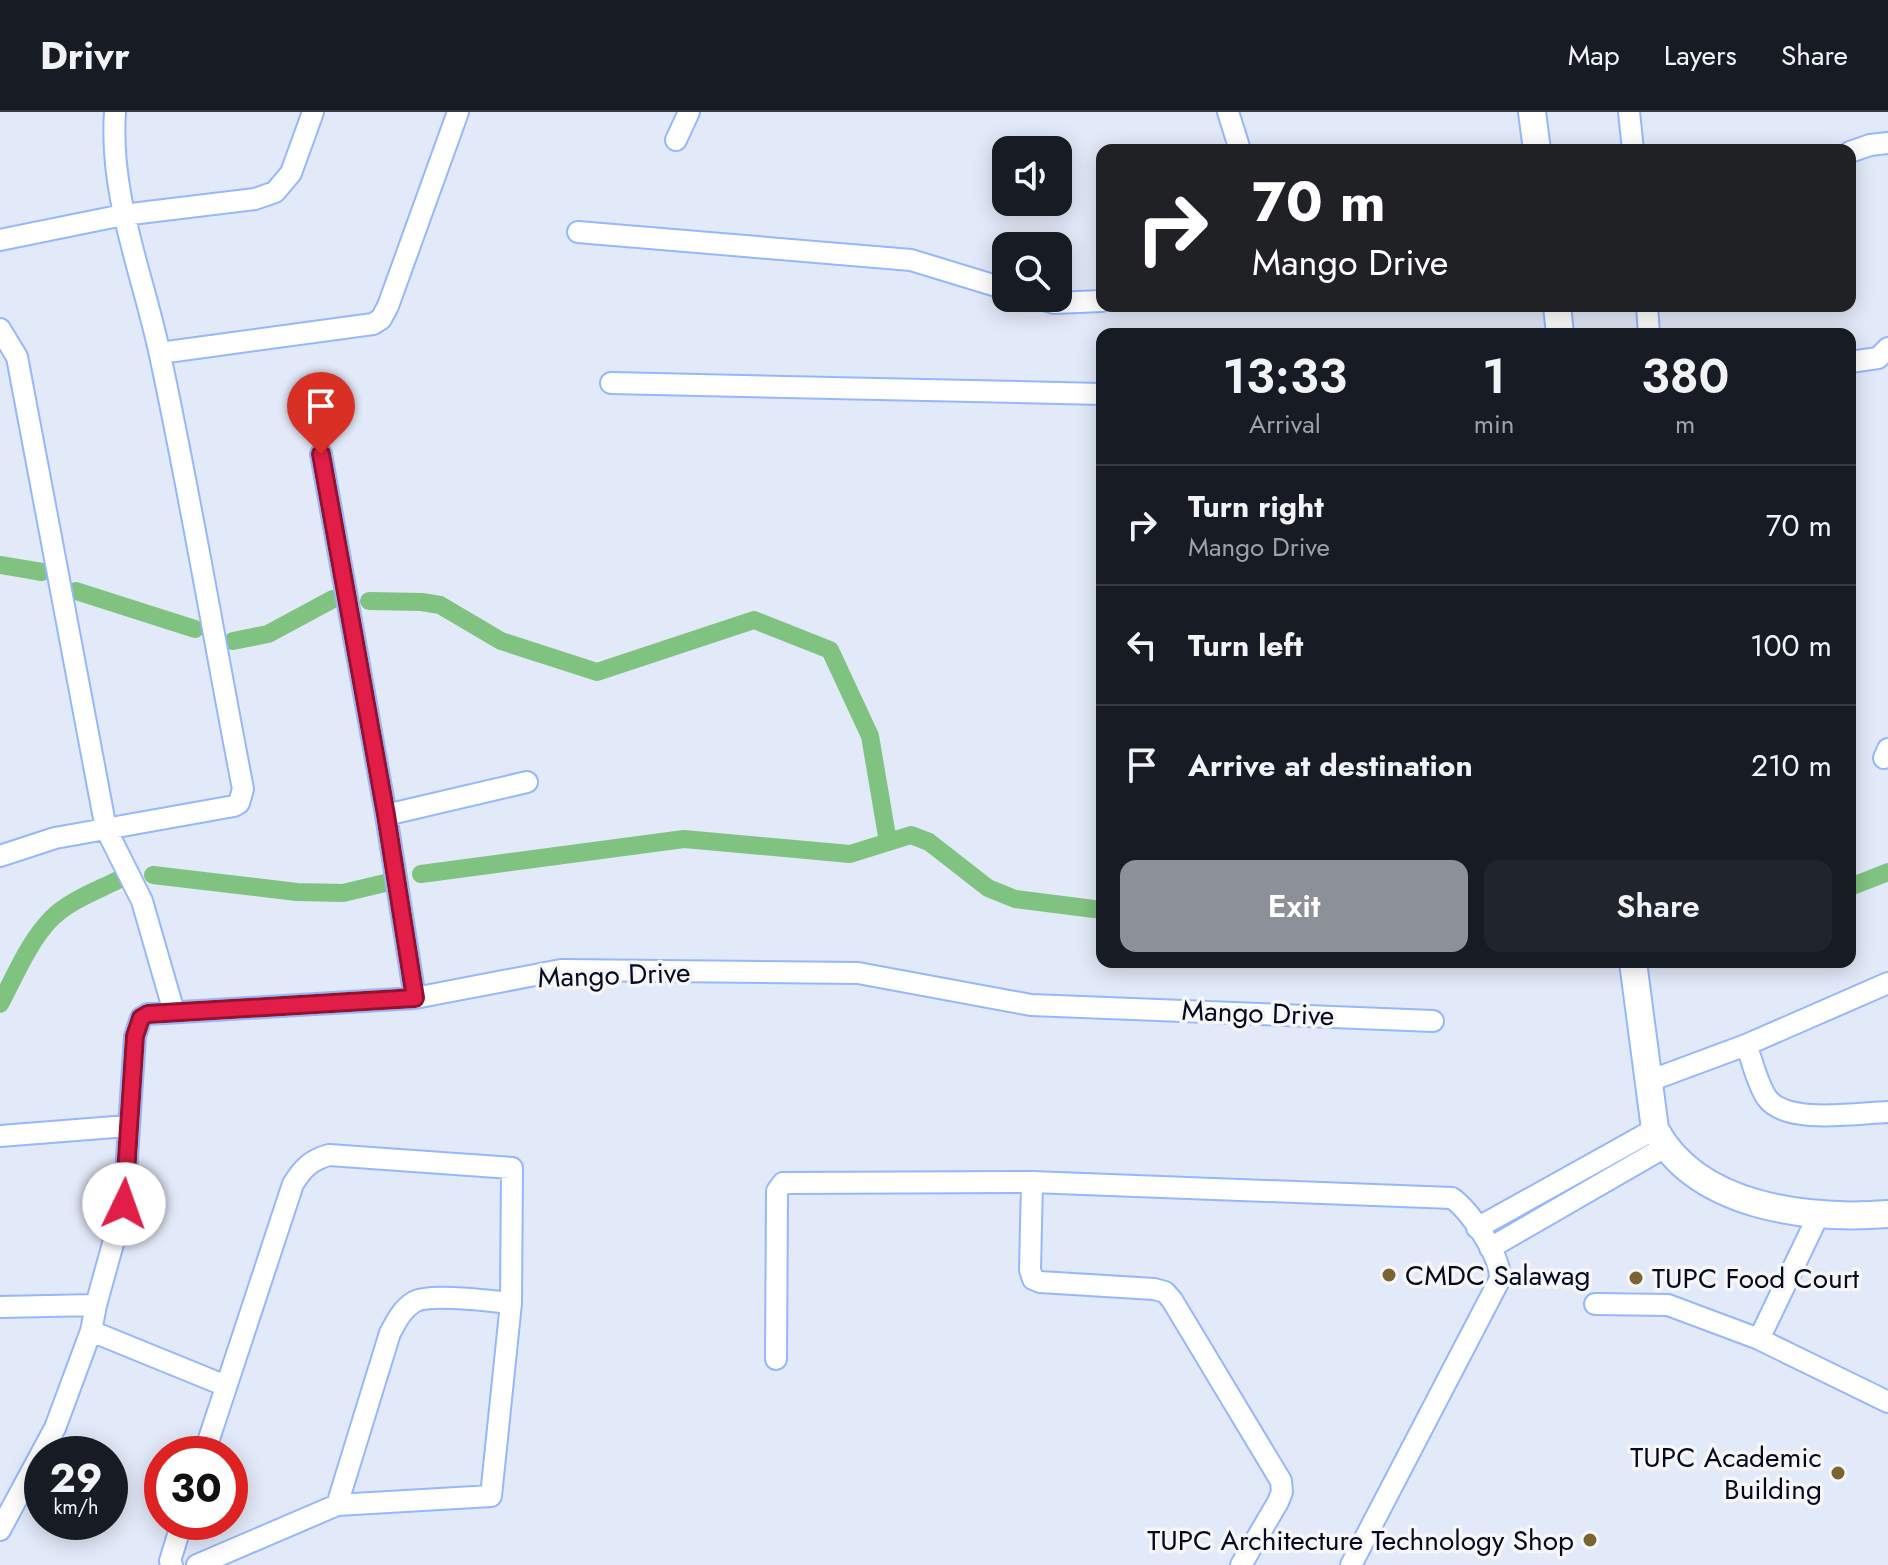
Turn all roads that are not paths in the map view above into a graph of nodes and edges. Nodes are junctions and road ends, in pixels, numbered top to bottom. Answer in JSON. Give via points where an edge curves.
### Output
{"nodes":[{"id":1,"x":115,"y":112,"type":"edge"},
{"id":2,"x":313,"y":112,"type":"edge"},
{"id":3,"x":458,"y":112,"type":"edge"},
{"id":4,"x":689,"y":112,"type":"edge"},
{"id":5,"x":1228,"y":112,"type":"edge"},
{"id":6,"x":1532,"y":112,"type":"edge"},
{"id":7,"x":1629,"y":112,"type":"edge"},
{"id":8,"x":676,"y":140,"type":"dead end"},
{"id":9,"x":1888,"y":143,"type":"edge"},
{"id":10,"x":1238,"y":144,"type":"edge"},
{"id":11,"x":1536,"y":144,"type":"edge"},
{"id":12,"x":1632,"y":144,"type":"edge"},
{"id":13,"x":1856,"y":150,"type":"edge"},
{"id":14,"x":123,"y":215,"type":"junction"},
{"id":15,"x":578,"y":232,"type":"dead end"},
{"id":16,"x":0,"y":240,"type":"edge"},
{"id":17,"x":992,"y":285,"type":"edge"},
{"id":18,"x":1096,"y":301,"type":"edge"},
{"id":19,"x":1072,"y":302,"type":"edge"},
{"id":20,"x":0,"y":329,"type":"edge"},
{"id":21,"x":1888,"y":348,"type":"edge"},
{"id":22,"x":160,"y":353,"type":"junction"},
{"id":23,"x":1856,"y":361,"type":"edge"},
{"id":24,"x":611,"y":383,"type":"dead end"},
{"id":25,"x":1096,"y":394,"type":"edge"},
{"id":26,"x":321,"y":454,"type":"dead end"},
{"id":27,"x":527,"y":782,"type":"dead end"},
{"id":28,"x":386,"y":815,"type":"junction"},
{"id":29,"x":106,"y":829,"type":"junction"},
{"id":30,"x":0,"y":856,"type":"edge"},
{"id":31,"x":1634,"y":968,"type":"edge"},
{"id":32,"x":1888,"y":983,"type":"edge"},
{"id":33,"x":415,"y":998,"type":"junction"},
{"id":34,"x":174,"y":1012,"type":"junction"},
{"id":35,"x":1433,"y":1021,"type":"dead end"},
{"id":36,"x":1746,"y":1045,"type":"junction"},
{"id":37,"x":1649,"y":1081,"type":"junction"},
{"id":38,"x":1888,"y":1112,"type":"edge"},
{"id":39,"x":127,"y":1126,"type":"junction"},
{"id":40,"x":0,"y":1136,"type":"edge"},
{"id":41,"x":1660,"y":1138,"type":"junction"},
{"id":42,"x":1032,"y":1182,"type":"junction"},
{"id":43,"x":1819,"y":1214,"type":"junction"},
{"id":44,"x":1888,"y":1214,"type":"edge"},
{"id":45,"x":1477,"y":1228,"type":"junction"},
{"id":46,"x":1490,"y":1248,"type":"junction"},
{"id":47,"x":511,"y":1303,"type":"junction"},
{"id":48,"x":1595,"y":1304,"type":"dead end"},
{"id":49,"x":96,"y":1305,"type":"junction"},
{"id":50,"x":0,"y":1307,"type":"edge"},
{"id":51,"x":91,"y":1331,"type":"junction"},
{"id":52,"x":1759,"y":1339,"type":"junction"},
{"id":53,"x":776,"y":1359,"type":"dead end"},
{"id":54,"x":226,"y":1386,"type":"junction"},
{"id":55,"x":1888,"y":1402,"type":"edge"},
{"id":56,"x":210,"y":1436,"type":"edge"},
{"id":57,"x":337,"y":1505,"type":"junction"},
{"id":58,"x":1,"y":1527,"type":"edge"},
{"id":59,"x":176,"y":1540,"type":"edge"},
{"id":60,"x":172,"y":1565,"type":"edge"},
{"id":61,"x":197,"y":1565,"type":"edge"},
{"id":62,"x":1241,"y":1565,"type":"edge"},
{"id":63,"x":1351,"y":1565,"type":"edge"}],
"edges":[{"from":1,"to":14,"type":"street"},
{"from":2,"to":14,"type":"street","via":[[291,173],[275,192]]},
{"from":3,"to":22,"type":"street","via":[[381,319]]},
{"from":4,"to":8,"type":"street"},
{"from":5,"to":10,"type":"street"},
{"from":6,"to":11,"type":"main road"},
{"from":7,"to":12,"type":"street"},
{"from":9,"to":13,"type":"street"},
{"from":14,"to":16,"type":"street"},
{"from":14,"to":22,"type":"street"},
{"from":15,"to":17,"type":"street","via":[[911,260]]},
{"from":18,"to":19,"type":"street"},
{"from":20,"to":29,"type":"street","via":[[17,357]]},
{"from":21,"to":23,"type":"street","via":[[1878,358]]},
{"from":22,"to":29,"type":"street","via":[[243,789],[234,806]]},
{"from":24,"to":25,"type":"street"},
{"from":26,"to":28,"type":"street"},
{"from":27,"to":28,"type":"street"},
{"from":28,"to":33,"type":"street"},
{"from":29,"to":30,"type":"street"},
{"from":29,"to":34,"type":"street","via":[[142,901]]},
{"from":31,"to":37,"type":"main road"},
{"from":32,"to":36,"type":"street"},
{"from":33,"to":34,"type":"street","name":"Mango Drive"},
{"from":33,"to":35,"type":"street","name":"Mango Drive","via":[[561,970],[858,973],[1031,1005]]},
{"from":34,"to":39,"type":"street","name":"Mango Drive","via":[[148,1014],[137,1027]]},
{"from":36,"to":37,"type":"street"},
{"from":36,"to":38,"type":"street","via":[[1767,1099],[1781,1110],[1804,1115]]},
{"from":37,"to":41,"type":"main road"},
{"from":39,"to":40,"type":"street"},
{"from":39,"to":49,"type":"street","name":"Mango Drive","via":[[124,1204]]},
{"from":41,"to":43,"type":"main road","via":[[1706,1184],[1763,1205]]},
{"from":41,"to":45,"type":"street"},
{"from":41,"to":46,"type":"street"},
{"from":42,"to":45,"type":"street","via":[[1442,1196],[1462,1205]]},
{"from":42,"to":53,"type":"street","via":[[783,1183],[777,1191]]},
{"from":42,"to":62,"type":"street","via":[[1033,1279],[1165,1292],[1281,1481],[1278,1502]]},
{"from":43,"to":44,"type":"main road"},
{"from":43,"to":52,"type":"street"},
{"from":45,"to":46,"type":"street"},
{"from":46,"to":63,"type":"street","via":[[1500,1269],[1496,1288]]},
{"from":47,"to":54,"type":"street","via":[[512,1168],[329,1155],[314,1159],[293,1184]]},
{"from":47,"to":57,"type":"street","via":[[430,1298],[415,1301],[401,1313],[390,1333]]},
{"from":47,"to":57,"type":"street","via":[[491,1496]]},
{"from":48,"to":52,"type":"street","via":[[1668,1305]]},
{"from":49,"to":50,"type":"street"},
{"from":49,"to":51,"type":"street","name":"Mango Drive"},
{"from":51,"to":54,"type":"street"},
{"from":51,"to":58,"type":"street","name":"Mango Drive","via":[[55,1428]]},
{"from":52,"to":55,"type":"street"},
{"from":54,"to":56,"type":"street"},
{"from":57,"to":61,"type":"street"},
{"from":59,"to":60,"type":"street"}]}
